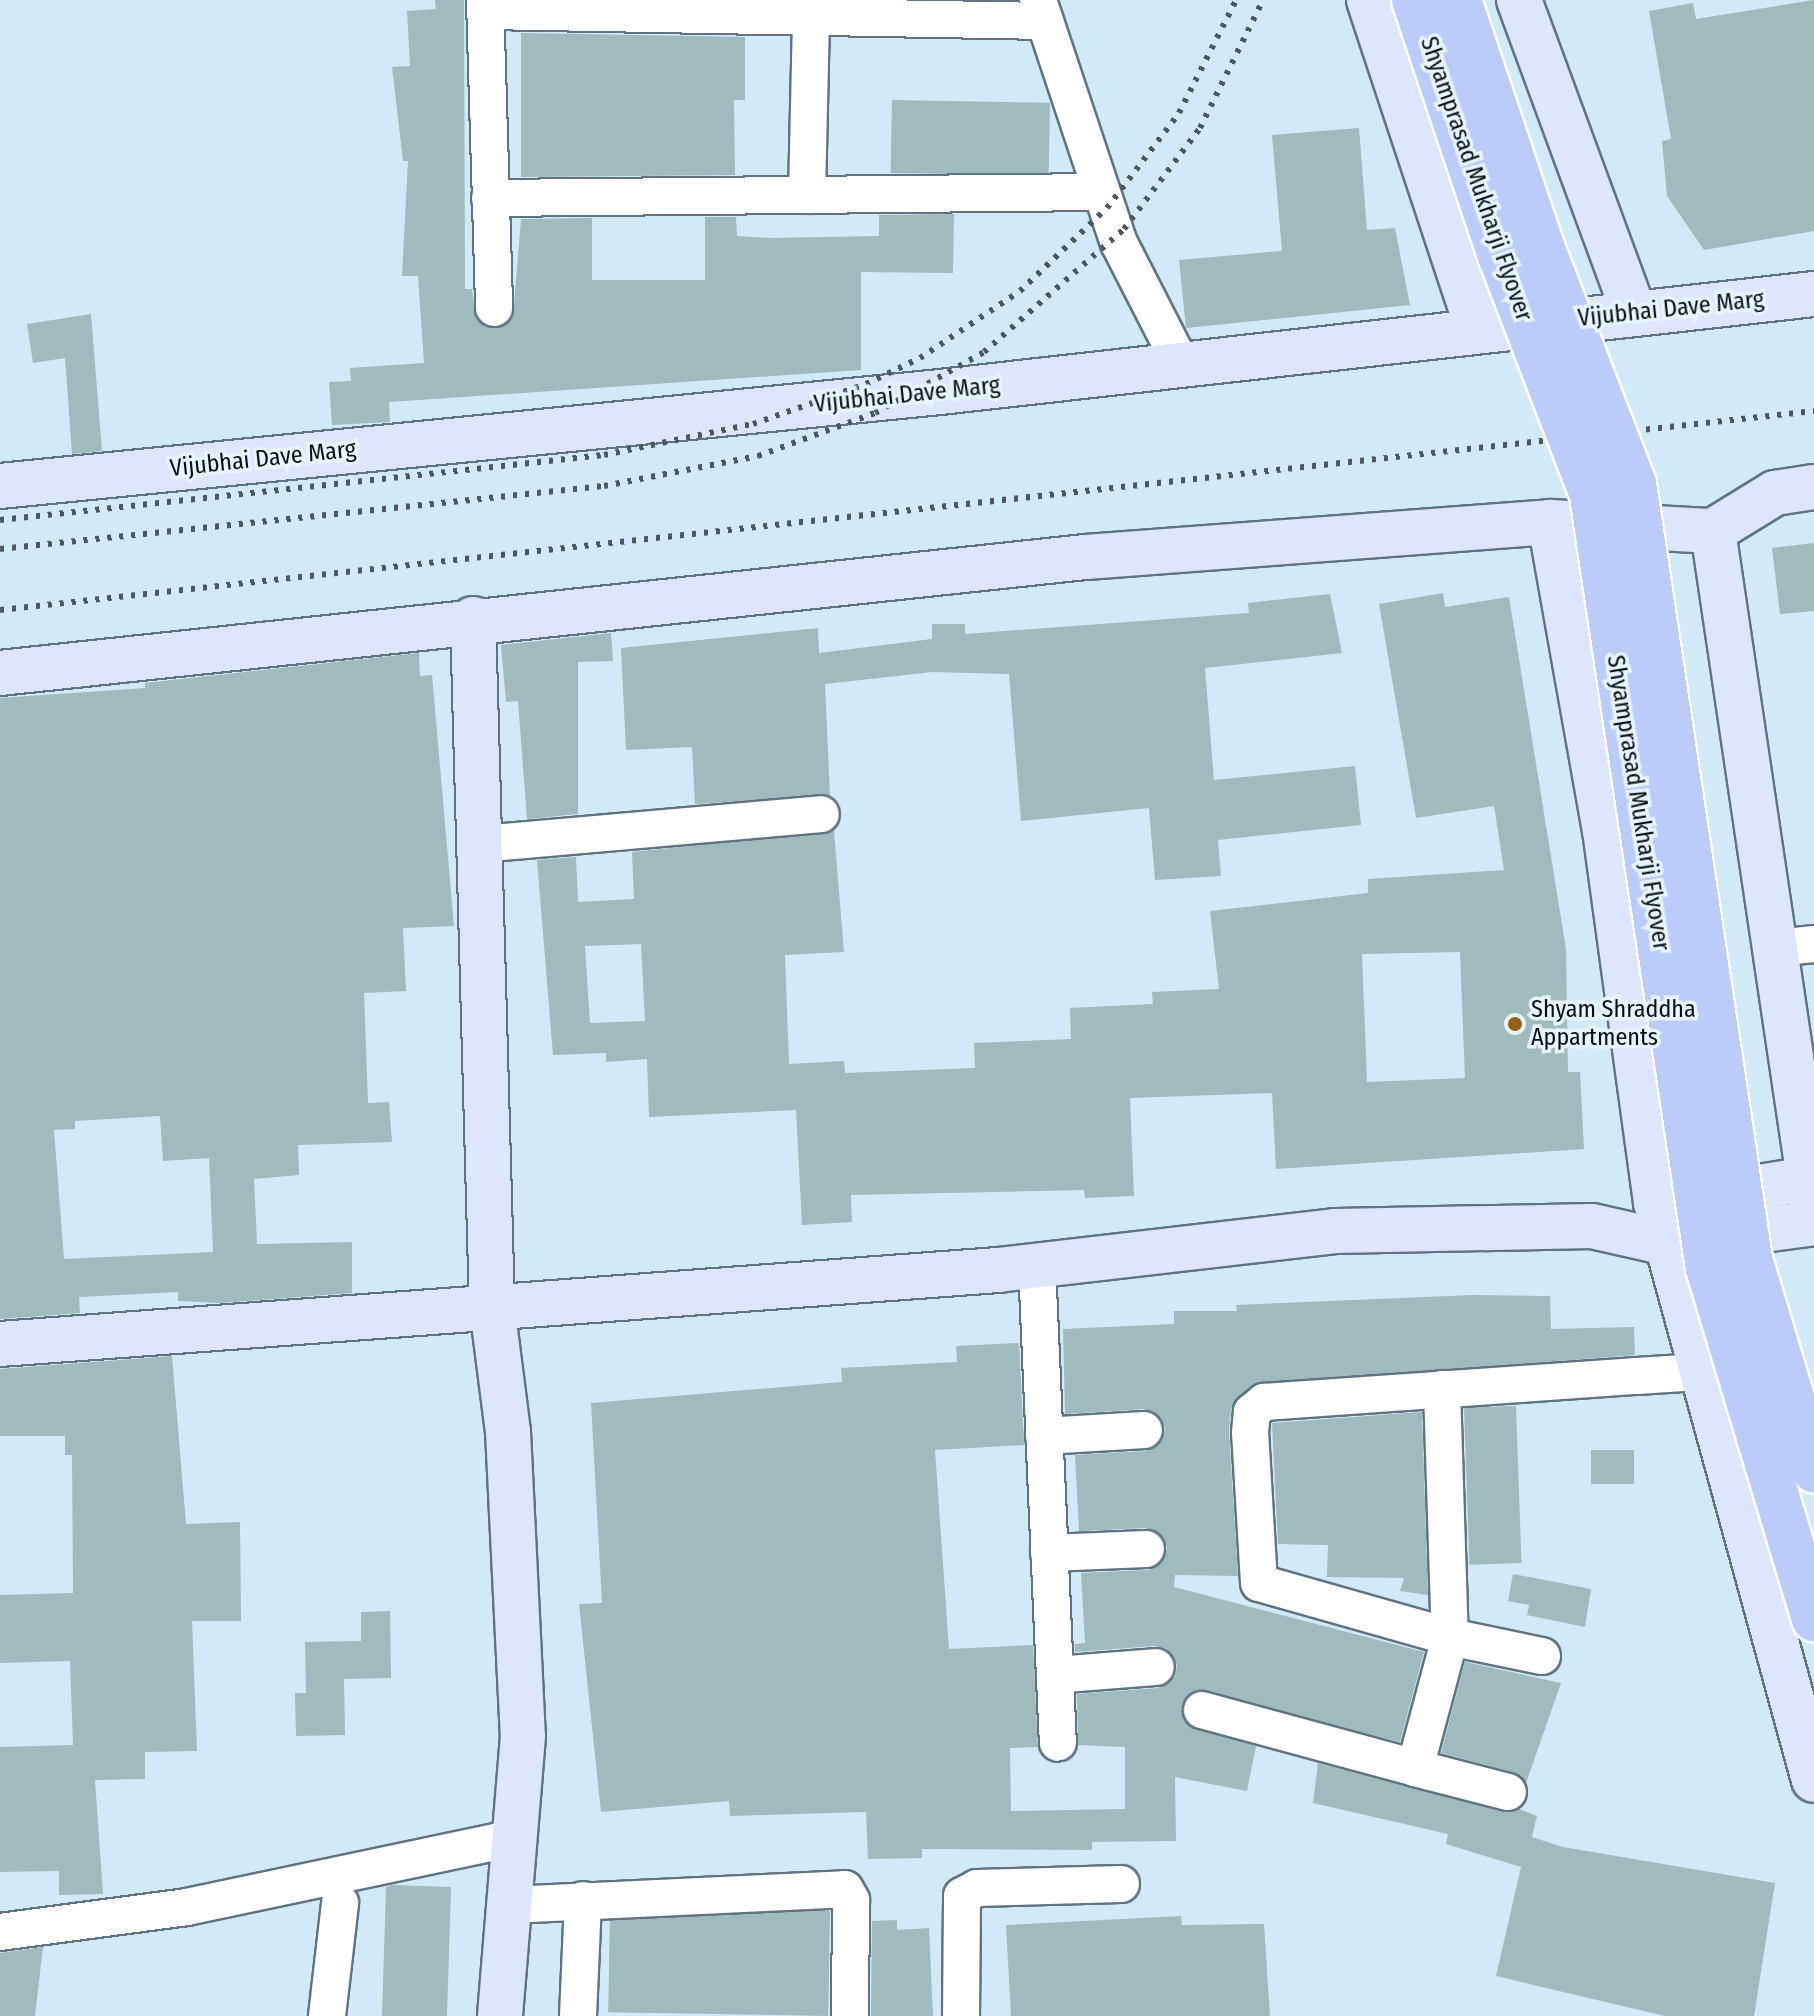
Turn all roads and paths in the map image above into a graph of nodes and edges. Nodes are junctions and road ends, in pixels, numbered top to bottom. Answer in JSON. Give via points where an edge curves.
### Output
{"nodes":[{"id":1,"x":1369,"y":0,"type":"edge"},
{"id":2,"x":1414,"y":0,"type":"edge"},
{"id":3,"x":1459,"y":0,"type":"edge"},
{"id":4,"x":1519,"y":0,"type":"edge"},
{"id":5,"x":485,"y":6,"type":"edge"},
{"id":6,"x":1042,"y":11,"type":"edge"},
{"id":7,"x":811,"y":17,"type":"junction"},
{"id":8,"x":1101,"y":192,"type":"junction"},
{"id":9,"x":807,"y":195,"type":"junction"},
{"id":10,"x":490,"y":198,"type":"junction"},
{"id":11,"x":1814,"y":294,"type":"edge"},
{"id":12,"x":494,"y":308,"type":"dead end"},
{"id":13,"x":1634,"y":313,"type":"junction"},
{"id":14,"x":1478,"y":329,"type":"junction"},
{"id":15,"x":1181,"y":364,"type":"junction"},
{"id":16,"x":0,"y":486,"type":"edge"},
{"id":17,"x":1814,"y":487,"type":"edge"},
{"id":18,"x":1550,"y":522,"type":"junction"},
{"id":19,"x":1713,"y":531,"type":"junction"},
{"id":20,"x":473,"y":619,"type":"junction"},
{"id":21,"x":0,"y":673,"type":"edge"},
{"id":22,"x":821,"y":814,"type":"dead end"},
{"id":23,"x":480,"y":844,"type":"junction"},
{"id":24,"x":1794,"y":946,"type":"edge"},
{"id":25,"x":1812,"y":1190,"type":"edge"},
{"id":26,"x":1662,"y":1223,"type":"junction"},
{"id":27,"x":1814,"y":1223,"type":"edge"},
{"id":28,"x":1037,"y":1265,"type":"junction"},
{"id":29,"x":492,"y":1307,"type":"junction"},
{"id":30,"x":0,"y":1344,"type":"edge"},
{"id":31,"x":1699,"y":1372,"type":"junction"},
{"id":32,"x":1442,"y":1389,"type":"junction"},
{"id":33,"x":1144,"y":1430,"type":"dead end"},
{"id":34,"x":1044,"y":1436,"type":"junction"},
{"id":35,"x":1814,"y":1471,"type":"edge"},
{"id":36,"x":1146,"y":1549,"type":"dead end"},
{"id":37,"x":1049,"y":1553,"type":"junction"},
{"id":38,"x":1814,"y":1619,"type":"edge"},
{"id":39,"x":1450,"y":1637,"type":"junction"},
{"id":40,"x":1542,"y":1656,"type":"dead end"},
{"id":41,"x":1156,"y":1667,"type":"dead end"},
{"id":42,"x":1055,"y":1675,"type":"junction"},
{"id":43,"x":1202,"y":1710,"type":"dead end"},
{"id":44,"x":1058,"y":1743,"type":"dead end"},
{"id":45,"x":1415,"y":1768,"type":"junction"},
{"id":46,"x":1814,"y":1780,"type":"edge"},
{"id":47,"x":1508,"y":1792,"type":"dead end"},
{"id":48,"x":515,"y":1838,"type":"junction"},
{"id":49,"x":1121,"y":1884,"type":"dead end"},
{"id":50,"x":583,"y":1900,"type":"junction"},
{"id":51,"x":340,"y":1903,"type":"dead end"},
{"id":52,"x":509,"y":1905,"type":"junction"},
{"id":53,"x":0,"y":1932,"type":"edge"},
{"id":54,"x":327,"y":2016,"type":"edge"},
{"id":55,"x":500,"y":2016,"type":"edge"},
{"id":56,"x":578,"y":2016,"type":"edge"},
{"id":57,"x":850,"y":2016,"type":"edge"},
{"id":58,"x":961,"y":2016,"type":"edge"}],
"edges":[{"from":1,"to":14,"type":"street"},
{"from":2,"to":38,"type":"main road","name":"Shyamprasad Mukharji Flyover","bridge":true,"via":[[1501,258],[1592,495],[1708,1268]]},
{"from":3,"to":35,"type":"main road","name":"Shyamprasad Mukharji Flyover","bridge":true,"via":[[1541,244],[1634,484],[1750,1259]]},
{"from":4,"to":13,"type":"street"},
{"from":5,"to":7,"type":"street"},
{"from":5,"to":10,"type":"street"},
{"from":6,"to":7,"type":"street"},
{"from":6,"to":8,"type":"street"},
{"from":7,"to":9,"type":"street"},
{"from":8,"to":9,"type":"street"},
{"from":8,"to":15,"type":"street","via":[[1119,243]]},
{"from":9,"to":10,"type":"street"},
{"from":10,"to":12,"type":"street"},
{"from":11,"to":13,"type":"street","name":"Vijubhai Dave Marg"},
{"from":13,"to":14,"type":"street","name":"Vijubhai Dave Marg"},
{"from":14,"to":15,"type":"street","name":"Vijubhai Dave Marg"},
{"from":15,"to":16,"type":"street","name":"Vijubhai Dave Marg"},
{"from":17,"to":19,"type":"street","via":[[1775,493]]},
{"from":18,"to":19,"type":"street"},
{"from":18,"to":20,"type":"street","via":[[1071,558]]},
{"from":18,"to":26,"type":"street","via":[[1605,830]]},
{"from":19,"to":24,"type":"street"},
{"from":20,"to":21,"type":"street"},
{"from":20,"to":23,"type":"street"},
{"from":22,"to":23,"type":"street"},
{"from":23,"to":29,"type":"street"},
{"from":24,"to":25,"type":"street"},
{"from":25,"to":26,"type":"street"},
{"from":26,"to":27,"type":"street"},
{"from":26,"to":28,"type":"street","via":[[1335,1231]]},
{"from":26,"to":31,"type":"street"},
{"from":28,"to":29,"type":"street"},
{"from":28,"to":34,"type":"street"},
{"from":29,"to":30,"type":"street"},
{"from":29,"to":48,"type":"street","via":[[508,1432],[523,1736]]},
{"from":31,"to":32,"type":"street"},
{"from":31,"to":46,"type":"street"},
{"from":32,"to":39,"type":"street"},
{"from":32,"to":39,"type":"street","via":[[1264,1402],[1252,1412],[1252,1494],[1259,1583]]},
{"from":33,"to":34,"type":"street"},
{"from":34,"to":37,"type":"street"},
{"from":36,"to":37,"type":"street"},
{"from":37,"to":42,"type":"street"},
{"from":39,"to":40,"type":"street"},
{"from":39,"to":45,"type":"street"},
{"from":41,"to":42,"type":"street"},
{"from":42,"to":44,"type":"street"},
{"from":43,"to":45,"type":"street"},
{"from":45,"to":47,"type":"street"},
{"from":48,"to":52,"type":"street"},
{"from":48,"to":53,"type":"street","via":[[187,1907]]},
{"from":49,"to":58,"type":"street","via":[[977,1888],[962,1896]]},
{"from":50,"to":52,"type":"street"},
{"from":50,"to":56,"type":"street"},
{"from":50,"to":57,"type":"street","via":[[845,1889],[851,1900]]},
{"from":51,"to":54,"type":"street"},
{"from":52,"to":55,"type":"street"}]}
